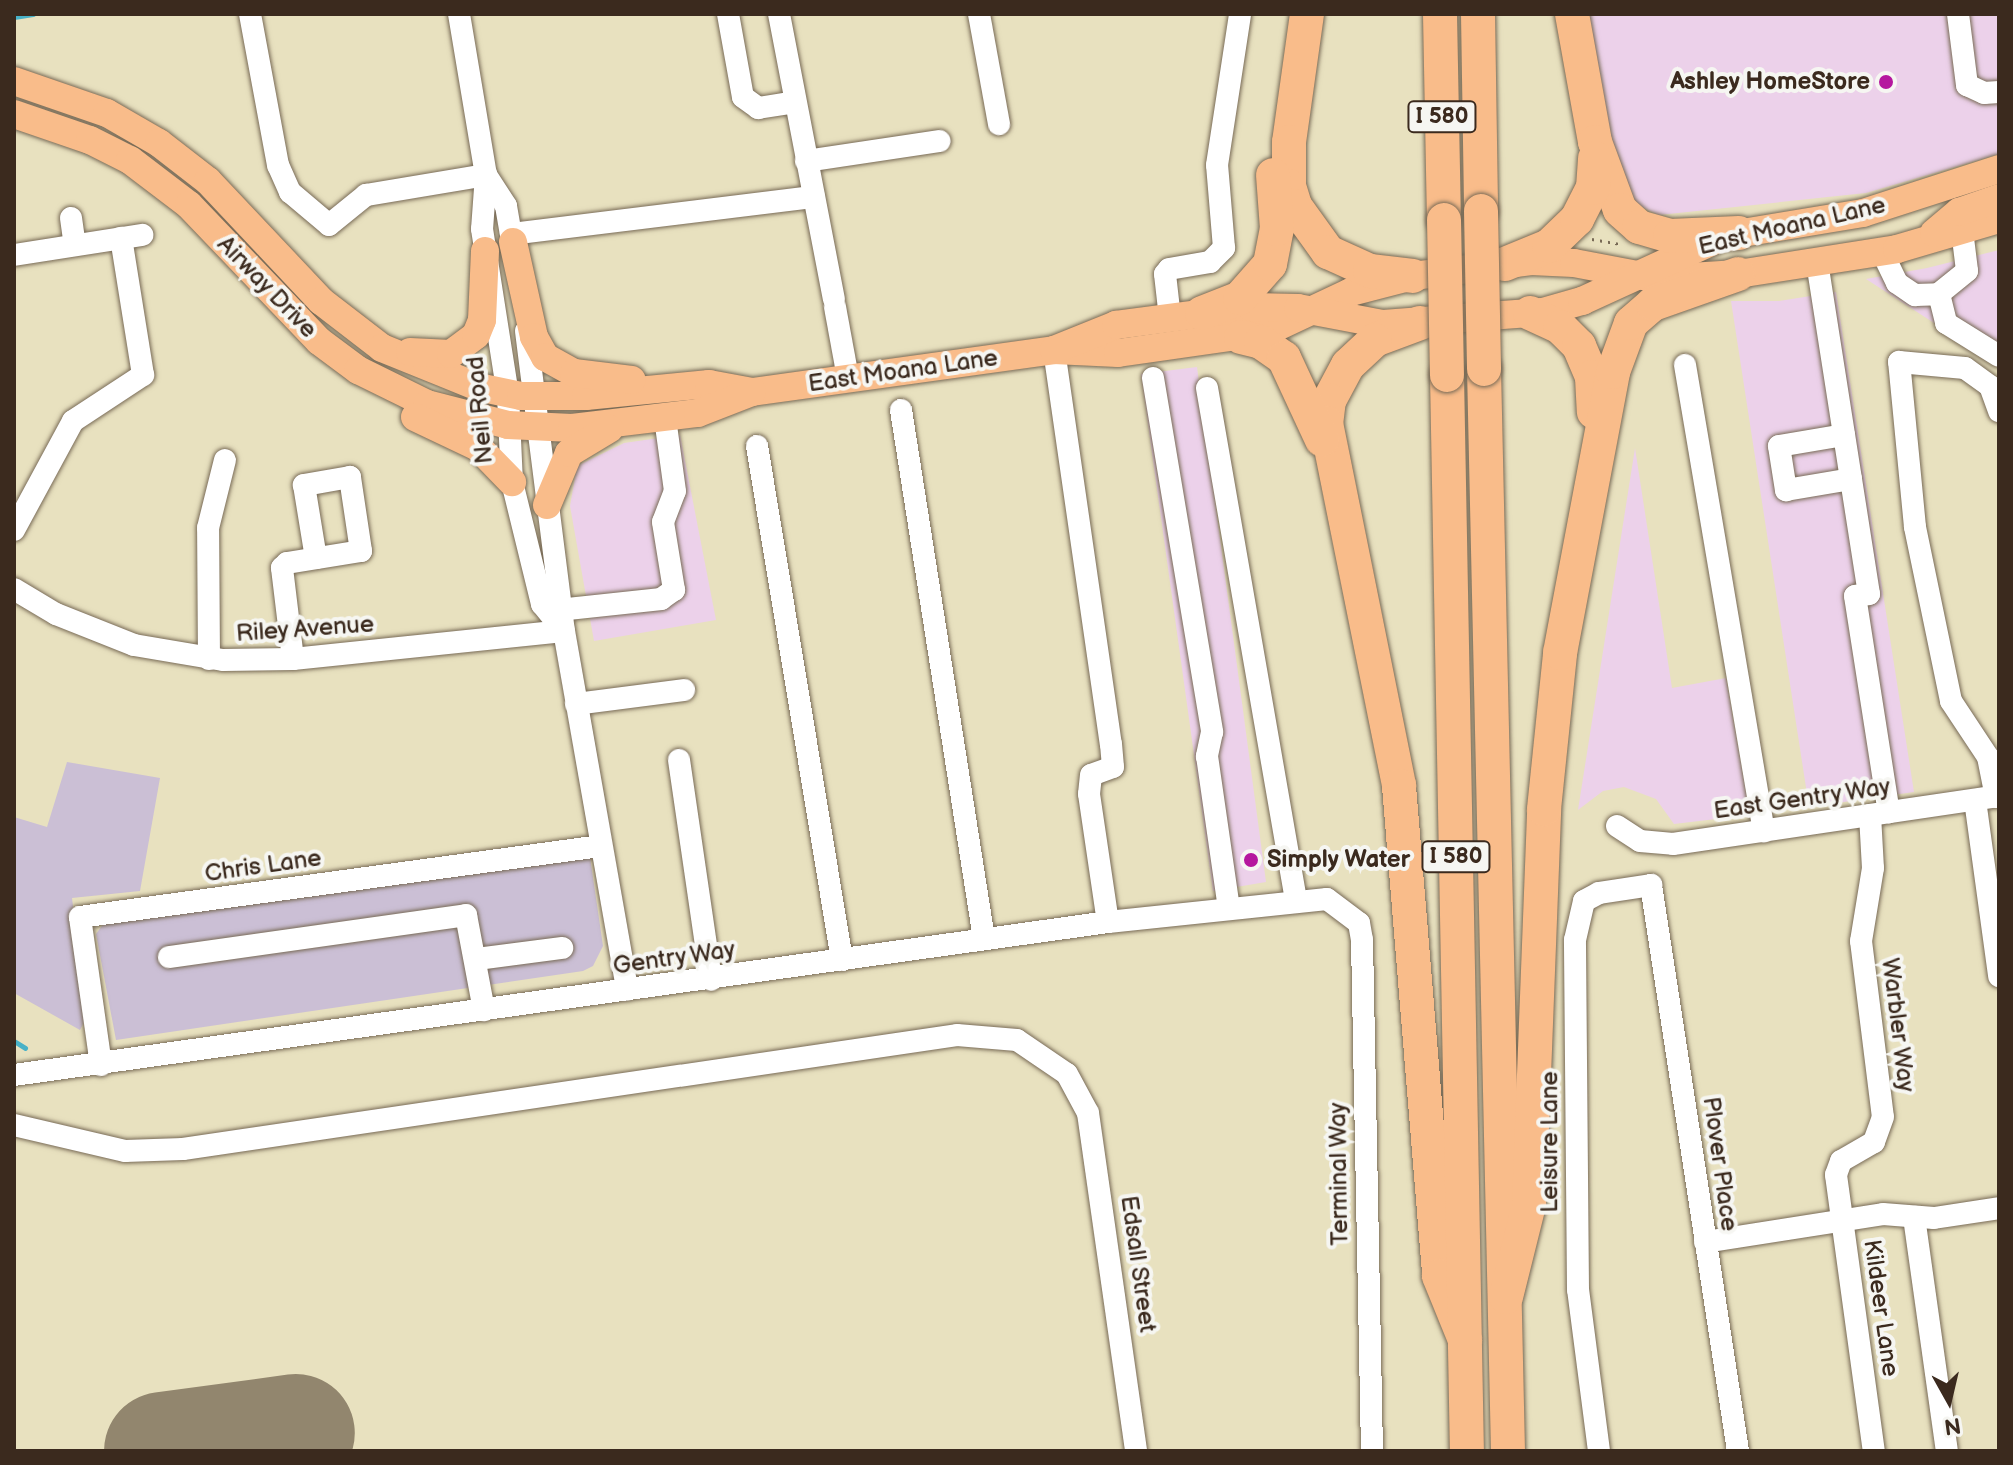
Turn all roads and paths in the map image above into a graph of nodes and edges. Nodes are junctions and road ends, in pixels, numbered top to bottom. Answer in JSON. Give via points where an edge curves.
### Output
{"nodes":[{"id":1,"x":250,"y":14,"type":"edge"},
{"id":2,"x":459,"y":14,"type":"edge"},
{"id":3,"x":728,"y":14,"type":"edge"},
{"id":4,"x":779,"y":14,"type":"edge"},
{"id":5,"x":979,"y":14,"type":"edge"},
{"id":6,"x":1240,"y":14,"type":"edge"},
{"id":7,"x":1307,"y":14,"type":"edge"},
{"id":8,"x":1440,"y":14,"type":"edge"},
{"id":9,"x":1478,"y":14,"type":"edge"},
{"id":10,"x":1572,"y":14,"type":"edge"},
{"id":11,"x":1958,"y":14,"type":"edge"},
{"id":12,"x":1298,"y":74,"type":"junction"},
{"id":13,"x":14,"y":81,"type":"edge"},
{"id":14,"x":1999,"y":92,"type":"edge"},
{"id":15,"x":794,"y":102,"type":"junction"},
{"id":16,"x":14,"y":114,"type":"edge"},
{"id":17,"x":999,"y":124,"type":"dead end"},
{"id":18,"x":940,"y":141,"type":"dead end"},
{"id":19,"x":1595,"y":142,"type":"junction"},
{"id":20,"x":806,"y":161,"type":"junction"},
{"id":21,"x":1999,"y":169,"type":"edge"},
{"id":22,"x":486,"y":175,"type":"junction"},
{"id":23,"x":814,"y":197,"type":"junction"},
{"id":24,"x":1999,"y":198,"type":"edge"},
{"id":25,"x":71,"y":218,"type":"dead end"},
{"id":26,"x":1999,"y":219,"type":"edge"},
{"id":27,"x":1962,"y":230,"type":"junction"},
{"id":28,"x":1739,"y":233,"type":"junction"},
{"id":29,"x":1583,"y":237,"type":"dead end"},
{"id":30,"x":512,"y":238,"type":"junction"},
{"id":31,"x":1925,"y":241,"type":"junction"},
{"id":32,"x":75,"y":245,"type":"junction"},
{"id":33,"x":1626,"y":246,"type":"dead end"},
{"id":34,"x":485,"y":251,"type":"junction"},
{"id":35,"x":1882,"y":252,"type":"junction"},
{"id":36,"x":14,"y":255,"type":"edge"},
{"id":37,"x":1817,"y":262,"type":"junction"},
{"id":38,"x":1505,"y":264,"type":"junction"},
{"id":39,"x":1738,"y":274,"type":"junction"},
{"id":40,"x":1413,"y":276,"type":"junction"},
{"id":41,"x":1634,"y":276,"type":"junction"},
{"id":42,"x":1939,"y":294,"type":"junction"},
{"id":43,"x":280,"y":303,"type":"junction"},
{"id":44,"x":1311,"y":311,"type":"junction"},
{"id":45,"x":1530,"y":313,"type":"junction"},
{"id":46,"x":1186,"y":316,"type":"junction"},
{"id":47,"x":1420,"y":323,"type":"junction"},
{"id":48,"x":360,"y":334,"type":"junction"},
{"id":49,"x":1241,"y":337,"type":"junction"},
{"id":50,"x":1054,"y":350,"type":"junction"},
{"id":51,"x":1999,"y":356,"type":"edge"},
{"id":52,"x":1685,"y":365,"type":"dead end"},
{"id":53,"x":848,"y":378,"type":"junction"},
{"id":54,"x":1153,"y":378,"type":"dead end"},
{"id":55,"x":709,"y":384,"type":"junction"},
{"id":56,"x":1207,"y":388,"type":"dead end"},
{"id":57,"x":752,"y":392,"type":"junction"},
{"id":58,"x":522,"y":396,"type":"junction"},
{"id":59,"x":901,"y":410,"type":"dead end"},
{"id":60,"x":1999,"y":411,"type":"edge"},
{"id":61,"x":665,"y":418,"type":"junction"},
{"id":62,"x":623,"y":424,"type":"junction"},
{"id":63,"x":522,"y":426,"type":"junction"},
{"id":64,"x":1844,"y":435,"type":"junction"},
{"id":65,"x":757,"y":446,"type":"dead end"},
{"id":66,"x":225,"y":460,"type":"dead end"},
{"id":67,"x":1332,"y":465,"type":"junction"},
{"id":68,"x":1851,"y":479,"type":"junction"},
{"id":69,"x":512,"y":482,"type":"junction"},
{"id":70,"x":1592,"y":484,"type":"junction"},
{"id":71,"x":547,"y":505,"type":"junction"},
{"id":72,"x":14,"y":530,"type":"edge"},
{"id":73,"x":316,"y":558,"type":"dead end"},
{"id":74,"x":14,"y":589,"type":"edge"},
{"id":75,"x":558,"y":617,"type":"junction"},
{"id":76,"x":209,"y":659,"type":"junction"},
{"id":77,"x":293,"y":659,"type":"junction"},
{"id":78,"x":684,"y":690,"type":"dead end"},
{"id":79,"x":576,"y":704,"type":"junction"},
{"id":80,"x":679,"y":760,"type":"dead end"},
{"id":81,"x":1990,"y":798,"type":"edge"},
{"id":82,"x":1880,"y":814,"type":"junction"},
{"id":83,"x":1617,"y":826,"type":"dead end"},
{"id":84,"x":1764,"y":831,"type":"junction"},
{"id":85,"x":600,"y":846,"type":"junction"},
{"id":86,"x":1651,"y":885,"type":"joint"},
{"id":87,"x":1296,"y":900,"type":"junction"},
{"id":88,"x":1340,"y":905,"type":"joint"},
{"id":89,"x":1229,"y":908,"type":"junction"},
{"id":90,"x":1108,"y":922,"type":"junction"},
{"id":91,"x":984,"y":939,"type":"junction"},
{"id":92,"x":562,"y":948,"type":"dead end"},
{"id":93,"x":169,"y":957,"type":"dead end"},
{"id":94,"x":477,"y":959,"type":"junction"},
{"id":95,"x":842,"y":960,"type":"junction"},
{"id":96,"x":1999,"y":976,"type":"edge"},
{"id":97,"x":711,"y":980,"type":"junction"},
{"id":98,"x":627,"y":990,"type":"junction"},
{"id":99,"x":484,"y":1010,"type":"junction"},
{"id":100,"x":101,"y":1065,"type":"junction"},
{"id":101,"x":14,"y":1075,"type":"edge"},
{"id":102,"x":14,"y":1125,"type":"edge"},
{"id":103,"x":1999,"y":1208,"type":"edge"},
{"id":104,"x":1914,"y":1217,"type":"junction"},
{"id":105,"x":1843,"y":1220,"type":"junction"},
{"id":106,"x":1705,"y":1242,"type":"junction"},
{"id":107,"x":1506,"y":1297,"type":"junction"},
{"id":108,"x":1465,"y":1340,"type":"junction"},
{"id":109,"x":1136,"y":1451,"type":"edge"},
{"id":110,"x":1372,"y":1451,"type":"edge"},
{"id":111,"x":1467,"y":1451,"type":"edge"},
{"id":112,"x":1508,"y":1451,"type":"edge"},
{"id":113,"x":1599,"y":1451,"type":"edge"},
{"id":114,"x":1738,"y":1451,"type":"edge"},
{"id":115,"x":1874,"y":1451,"type":"edge"},
{"id":116,"x":1947,"y":1451,"type":"edge"}],
"edges":[{"from":1,"to":22,"type":"street","via":[[278,165],[290,192],[329,225],[366,195]]},
{"from":2,"to":22,"type":"street","name":"Neil Road"},
{"from":3,"to":15,"type":"street","via":[[743,97],[758,108]]},
{"from":4,"to":15,"type":"street"},
{"from":5,"to":17,"type":"street"},
{"from":6,"to":46,"type":"street","via":[[1217,165],[1224,248],[1210,262],[1165,274]]},
{"from":7,"to":12,"type":"highway"},
{"from":8,"to":108,"type":"highway","number":"I 580","bridge":true},
{"from":9,"to":107,"type":"highway","number":"I 580","bridge":true},
{"from":10,"to":19,"type":"highway"},
{"from":11,"to":14,"type":"street","via":[[1967,85],[1984,93]]},
{"from":12,"to":40,"type":"highway","via":[[1289,186],[1307,227],[1340,259],[1370,271]]},
{"from":12,"to":46,"type":"highway","via":[[1273,153],[1277,229],[1270,264],[1240,298]]},
{"from":13,"to":48,"type":"main road","name":"Airway Drive","via":[[107,113],[169,150],[208,181],[321,301]]},
{"from":15,"to":20,"type":"street"},
{"from":16,"to":43,"type":"main road","name":"Airway Drive","via":[[130,160],[189,205]]},
{"from":18,"to":20,"type":"street"},
{"from":19,"to":28,"type":"highway","via":[[1611,195],[1639,227],[1670,236]]},
{"from":19,"to":38,"type":"highway","via":[[1593,188],[1577,219],[1549,246]]},
{"from":20,"to":23,"type":"street"},
{"from":21,"to":28,"type":"main road","name":"East Moana Lane","via":[[1863,213]]},
{"from":22,"to":30,"type":"street","name":"Neil Road","via":[[502,196]]},
{"from":22,"to":34,"type":"street","name":"Neil Road"},
{"from":23,"to":30,"type":"street"},
{"from":23,"to":53,"type":"street"},
{"from":24,"to":31,"type":"main road","via":[[1959,212]]},
{"from":25,"to":32,"type":"street"},
{"from":26,"to":27,"type":"main road","name":"East Moana Lane"},
{"from":27,"to":31,"type":"main road","name":"East Moana Lane"},
{"from":27,"to":42,"type":"street","via":[[1967,271]]},
{"from":28,"to":41,"type":"main road","name":"East Moana Lane","via":[[1704,242]]},
{"from":29,"to":33,"type":"path"},
{"from":30,"to":55,"type":"main road","via":[[534,337],[551,364],[597,377]]},
{"from":30,"to":58,"type":"street","name":"Neil Road"},
{"from":31,"to":35,"type":"main road","name":"East Moana Lane"},
{"from":32,"to":36,"type":"street"},
{"from":32,"to":72,"type":"street","via":[[132,237],[143,375],[73,421]]},
{"from":34,"to":48,"type":"main road","via":[[482,320],[460,350],[426,355]]},
{"from":34,"to":58,"type":"street","name":"Neil Road"},
{"from":35,"to":37,"type":"main road","name":"East Moana Lane"},
{"from":35,"to":42,"type":"street","via":[[1897,283],[1915,295]]},
{"from":37,"to":39,"type":"main road","name":"East Moana Lane"},
{"from":37,"to":64,"type":"street"},
{"from":38,"to":40,"type":"main road","name":"East Moana Lane"},
{"from":38,"to":41,"type":"main road","name":"East Moana Lane","via":[[1574,263]]},
{"from":39,"to":41,"type":"main road","name":"East Moana Lane","via":[[1679,280]]},
{"from":39,"to":70,"type":"highway","via":[[1669,296],[1631,323],[1618,351]]},
{"from":40,"to":44,"type":"main road","name":"East Moana Lane","via":[[1368,286]]},
{"from":41,"to":45,"type":"main road","name":"East Moana Lane","via":[[1582,301]]},
{"from":42,"to":51,"type":"street","via":[[1946,323]]},
{"from":43,"to":63,"type":"main road","name":"Airway Drive","via":[[319,341],[380,382],[447,411]]},
{"from":43,"to":69,"type":"main road","via":[[333,372],[378,400],[478,447]]},
{"from":44,"to":46,"type":"main road","name":"East Moana Lane","via":[[1277,305]]},
{"from":44,"to":47,"type":"main road","name":"East Moana Lane","via":[[1362,322]]},
{"from":44,"to":49,"type":"main road","name":"East Moana Lane","via":[[1266,332]]},
{"from":45,"to":47,"type":"main road","name":"East Moana Lane"},
{"from":45,"to":70,"type":"highway","via":[[1560,327],[1586,360],[1594,403]]},
{"from":46,"to":50,"type":"main road","name":"East Moana Lane","via":[[1093,330]]},
{"from":47,"to":67,"type":"highway","via":[[1375,340],[1337,382],[1326,423]]},
{"from":48,"to":58,"type":"main road","name":"Airway Drive","via":[[412,363]]},
{"from":49,"to":50,"type":"main road","name":"East Moana Lane","via":[[1100,355]]},
{"from":49,"to":67,"type":"highway","via":[[1273,348],[1294,370]]},
{"from":50,"to":53,"type":"main road","name":"East Moana Lane"},
{"from":50,"to":90,"type":"street","via":[[1111,744],[1113,767],[1091,775],[1089,794]]},
{"from":52,"to":84,"type":"street"},
{"from":53,"to":57,"type":"main road","name":"East Moana Lane"},
{"from":54,"to":89,"type":"street","via":[[1212,732],[1207,756]]},
{"from":55,"to":57,"type":"main road","name":"East Moana Lane"},
{"from":55,"to":58,"type":"main road","name":"East Moana Lane"},
{"from":56,"to":87,"type":"street"},
{"from":57,"to":61,"type":"main road","name":"East Moana Lane","via":[[722,407]]},
{"from":58,"to":63,"type":"street","name":"Neil Road"},
{"from":59,"to":91,"type":"street"},
{"from":60,"to":81,"type":"street","via":[[1990,386],[1965,368],[1899,362],[1915,527],[1951,701],[1988,757]]},
{"from":61,"to":62,"type":"main road","name":"East Moana Lane"},
{"from":61,"to":75,"type":"street","name":"Riley Avenue","via":[[675,491],[663,522],[674,590]]},
{"from":62,"to":63,"type":"main road","name":"East Moana Lane"},
{"from":62,"to":71,"type":"main road","via":[[569,453]]},
{"from":63,"to":69,"type":"street","name":"Neil Road"},
{"from":63,"to":71,"type":"street","name":"Neil Road"},
{"from":64,"to":68,"type":"street"},
{"from":64,"to":68,"type":"street","via":[[1779,446],[1786,490]]},
{"from":65,"to":95,"type":"street"},
{"from":66,"to":76,"type":"street","via":[[208,528]]},
{"from":67,"to":108,"type":"highway","via":[[1399,786],[1439,1276]]},
{"from":68,"to":82,"type":"street","via":[[1869,594],[1855,596]]},
{"from":69,"to":75,"type":"street","name":"Neil Road","via":[[523,541]]},
{"from":70,"to":107,"type":"highway","via":[[1571,577],[1554,709],[1544,809],[1529,1205]]},
{"from":71,"to":75,"type":"street","name":"Neil Road"},
{"from":73,"to":77,"type":"street","via":[[282,568]]},
{"from":74,"to":76,"type":"street","name":"Riley Avenue","via":[[95,631]]},
{"from":75,"to":77,"type":"street","name":"Riley Avenue"},
{"from":75,"to":79,"type":"street","name":"Neil Road"},
{"from":76,"to":77,"type":"street","name":"Riley Avenue"},
{"from":78,"to":79,"type":"street"},
{"from":79,"to":85,"type":"street","name":"Neil Road"},
{"from":80,"to":97,"type":"street"},
{"from":81,"to":82,"type":"street","name":"East Gentry Way"},
{"from":81,"to":96,"type":"street"},
{"from":82,"to":84,"type":"street","name":"East Gentry Way"},
{"from":82,"to":105,"type":"street","name":"Warbler Way","via":[[1861,941],[1883,1117],[1874,1142],[1841,1161],[1836,1175]]},
{"from":83,"to":84,"type":"street","name":"East Gentry Way","via":[[1640,841],[1673,844]]},
{"from":85,"to":98,"type":"street","name":"Neil Road"},
{"from":85,"to":100,"type":"street","name":"Chris Lane","via":[[80,917]]},
{"from":86,"to":106,"type":"street","name":"Plover Place"},
{"from":86,"to":113,"type":"street","name":"Leisure Lane","via":[[1599,893],[1584,901],[1575,940],[1578,1290]]},
{"from":87,"to":88,"type":"street","name":"Gentry Way"},
{"from":87,"to":89,"type":"street","name":"Gentry Way"},
{"from":88,"to":110,"type":"street","name":"Terminal Way","via":[[1359,923],[1362,940]]},
{"from":89,"to":90,"type":"street","name":"Gentry Way"},
{"from":90,"to":91,"type":"street","name":"Gentry Way"},
{"from":91,"to":95,"type":"street","name":"Gentry Way"},
{"from":92,"to":94,"type":"street"},
{"from":93,"to":94,"type":"street","via":[[460,914],[469,917]]},
{"from":94,"to":99,"type":"street"},
{"from":95,"to":97,"type":"street","name":"Gentry Way"},
{"from":97,"to":98,"type":"street","name":"Gentry Way"},
{"from":98,"to":99,"type":"street","name":"Gentry Way"},
{"from":99,"to":100,"type":"street","name":"Gentry Way"},
{"from":100,"to":101,"type":"street","name":"Gentry Way"},
{"from":102,"to":109,"type":"street","name":"Edsall Street","via":[[125,1151],[183,1149],[957,1035],[1017,1040],[1045,1055],[1074,1088],[1096,1144]]},
{"from":103,"to":104,"type":"street"},
{"from":104,"to":105,"type":"street","via":[[1883,1214]]},
{"from":104,"to":116,"type":"street"},
{"from":105,"to":106,"type":"street"},
{"from":105,"to":115,"type":"street","name":"Kildeer Lane"},
{"from":106,"to":114,"type":"street","name":"Plover Place"},
{"from":107,"to":112,"type":"highway","number":"I 580"},
{"from":108,"to":111,"type":"highway","number":"I 580"}]}
